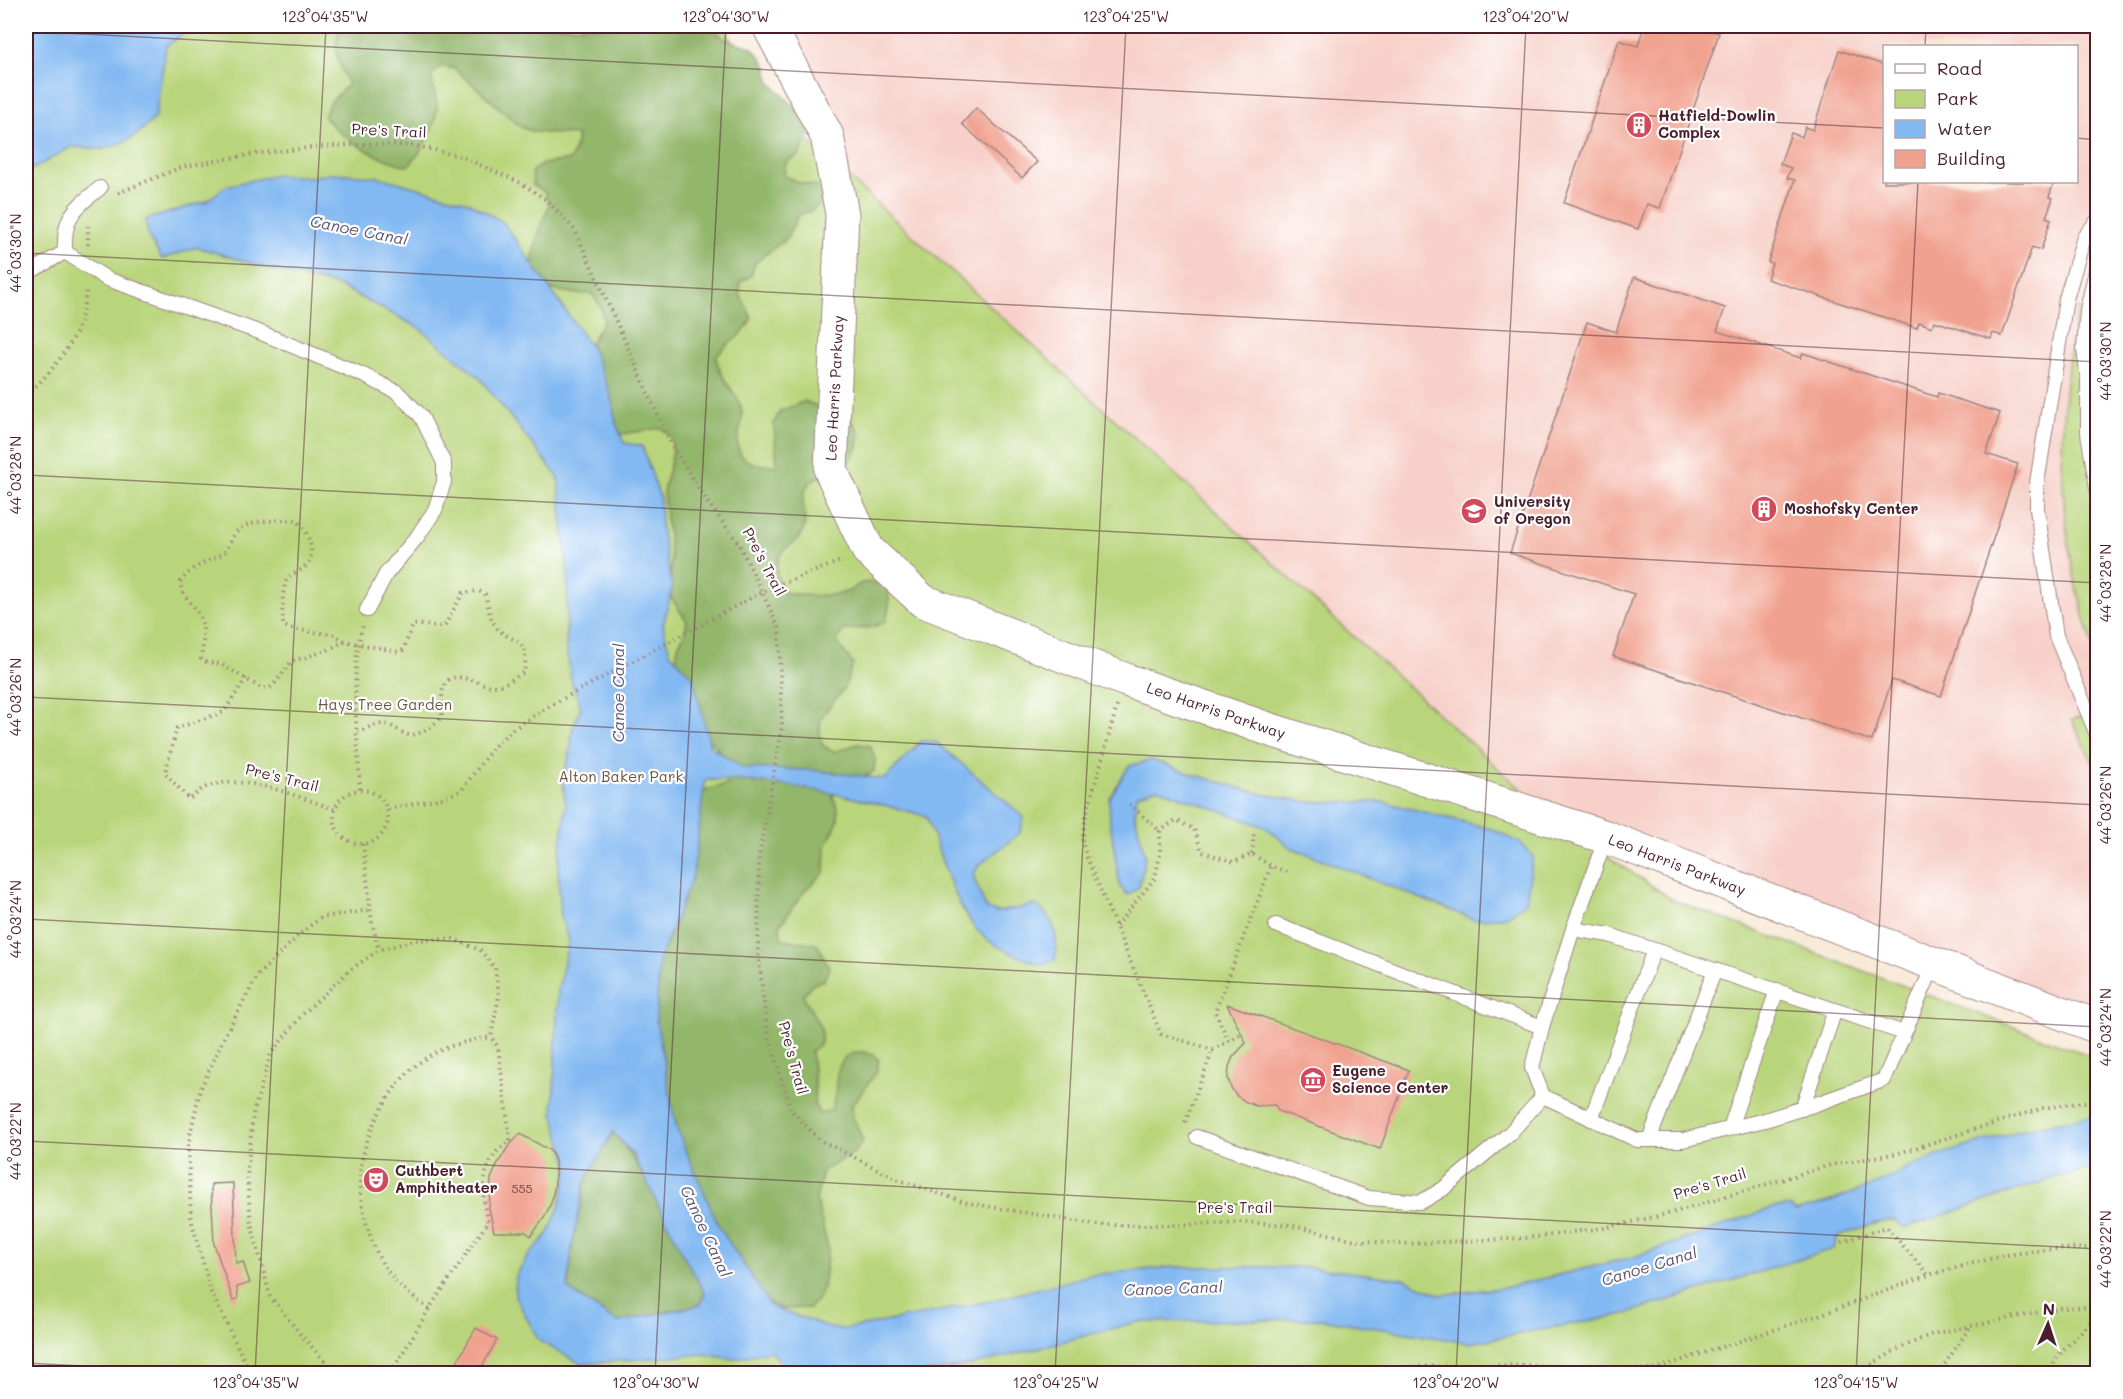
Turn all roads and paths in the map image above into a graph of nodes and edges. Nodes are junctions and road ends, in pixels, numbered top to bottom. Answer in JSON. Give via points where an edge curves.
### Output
{"nodes":[{"id":1,"x":770,"y":26,"type":"edge"},
{"id":2,"x":100,"y":188,"type":"dead end"},
{"id":3,"x":115,"y":194,"type":"dead end"},
{"id":4,"x":2097,"y":220,"type":"edge"},
{"id":5,"x":88,"y":221,"type":"dead end"},
{"id":6,"x":65,"y":252,"type":"junction"},
{"id":7,"x":2097,"y":261,"type":"edge"},
{"id":8,"x":88,"y":267,"type":"junction"},
{"id":9,"x":26,"y":274,"type":"edge"},
{"id":10,"x":26,"y":393,"type":"edge"},
{"id":11,"x":2097,"y":494,"type":"edge"},
{"id":12,"x":868,"y":550,"type":"junction"},
{"id":13,"x":762,"y":592,"type":"junction"},
{"id":14,"x":368,"y":610,"type":"joint"},
{"id":15,"x":345,"y":641,"type":"junction"},
{"id":16,"x":357,"y":644,"type":"junction"},
{"id":17,"x":246,"y":678,"type":"junction"},
{"id":18,"x":1126,"y":680,"type":"junction"},
{"id":19,"x":358,"y":732,"type":"junction"},
{"id":20,"x":2097,"y":736,"type":"edge"},
{"id":21,"x":360,"y":789,"type":"junction"},
{"id":22,"x":1129,"y":804,"type":"dead end"},
{"id":23,"x":334,"y":809,"type":"junction"},
{"id":24,"x":388,"y":809,"type":"junction"},
{"id":25,"x":1254,"y":830,"type":"dead end"},
{"id":26,"x":1160,"y":831,"type":"junction"},
{"id":27,"x":1606,"y":837,"type":"junction"},
{"id":28,"x":363,"y":844,"type":"junction"},
{"id":29,"x":1252,"y":854,"type":"junction"},
{"id":30,"x":1271,"y":866,"type":"junction"},
{"id":31,"x":1287,"y":872,"type":"dead end"},
{"id":32,"x":370,"y":910,"type":"junction"},
{"id":33,"x":1116,"y":926,"type":"junction"},
{"id":34,"x":1276,"y":926,"type":"dead end"},
{"id":35,"x":1574,"y":929,"type":"junction"},
{"id":36,"x":379,"y":950,"type":"junction"},
{"id":37,"x":1654,"y":950,"type":"junction"},
{"id":38,"x":1934,"y":964,"type":"junction"},
{"id":39,"x":1715,"y":970,"type":"junction"},
{"id":40,"x":1777,"y":990,"type":"junction"},
{"id":41,"x":1835,"y":1010,"type":"junction"},
{"id":42,"x":1542,"y":1027,"type":"junction"},
{"id":43,"x":2097,"y":1027,"type":"edge"},
{"id":44,"x":1904,"y":1033,"type":"junction"},
{"id":45,"x":1241,"y":1034,"type":"dead end"},
{"id":46,"x":491,"y":1037,"type":"junction"},
{"id":47,"x":1229,"y":1041,"type":"junction"},
{"id":48,"x":1213,"y":1050,"type":"junction"},
{"id":49,"x":1543,"y":1096,"type":"junction"},
{"id":50,"x":2097,"y":1100,"type":"edge"},
{"id":51,"x":1802,"y":1109,"type":"junction"},
{"id":52,"x":1591,"y":1119,"type":"junction"},
{"id":53,"x":1730,"y":1128,"type":"junction"},
{"id":54,"x":1197,"y":1137,"type":"joint"},
{"id":55,"x":1649,"y":1140,"type":"junction"},
{"id":56,"x":1842,"y":1242,"type":"dead end"},
{"id":57,"x":2097,"y":1248,"type":"edge"},
{"id":58,"x":1929,"y":1276,"type":"junction"},
{"id":59,"x":2097,"y":1307,"type":"edge"},
{"id":60,"x":429,"y":1309,"type":"junction"},
{"id":61,"x":2097,"y":1315,"type":"edge"},
{"id":62,"x":1970,"y":1327,"type":"junction"},
{"id":63,"x":250,"y":1374,"type":"edge"},
{"id":64,"x":337,"y":1374,"type":"edge"},
{"id":65,"x":386,"y":1374,"type":"edge"},
{"id":66,"x":1336,"y":1374,"type":"edge"},
{"id":67,"x":1856,"y":1374,"type":"edge"},
{"id":68,"x":1938,"y":1374,"type":"edge"},
{"id":69,"x":2047,"y":1374,"type":"edge"}],
"edges":[{"from":1,"to":12,"type":"street","name":"Leo Harris Parkway","via":[[827,136],[840,203],[831,471]]},
{"from":2,"to":6,"type":"lane","via":[[75,208],[64,232]]},
{"from":3,"to":13,"type":"path","name":"Pre's Trail","via":[[182,167],[275,152],[373,144],[416,146],[460,156],[521,183],[548,201],[575,230],[672,446],[739,544]]},
{"from":4,"to":20,"type":"lane","via":[[2084,237],[2066,299],[2037,483],[2037,509],[2056,636]]},
{"from":5,"to":8,"type":"path"},
{"from":6,"to":8,"type":"lane"},
{"from":6,"to":9,"type":"lane"},
{"from":7,"to":11,"type":"lane","via":[[2084,349],[2088,433]]},
{"from":8,"to":10,"type":"path","via":[[87,290],[75,335]]},
{"from":8,"to":14,"type":"lane","via":[[107,279],[259,332],[363,375],[397,392],[421,416],[444,463],[444,482],[435,510],[386,574]]},
{"from":12,"to":13,"type":"path"},
{"from":12,"to":18,"type":"street","name":"Leo Harris Parkway","via":[[923,601]]},
{"from":13,"to":24,"type":"path","via":[[513,729],[494,746],[460,791]]},
{"from":13,"to":50,"type":"path","name":"Pre's Trail","via":[[779,628],[782,727],[759,856],[758,952],[767,1029],[791,1110],[820,1140],[899,1180],[968,1203],[1098,1225],[1243,1222],[1289,1225],[1355,1240],[1399,1244],[1528,1238],[1605,1228],[1672,1213],[1830,1165],[1899,1154],[2043,1108]]},
{"from":14,"to":16,"type":"path"},
{"from":15,"to":16,"type":"path"},
{"from":15,"to":17,"type":"path","via":[[292,661],[268,688]]},
{"from":15,"to":17,"type":"path","via":[[335,635],[292,629],[281,620],[285,582],[307,566],[310,557],[310,539],[305,528],[296,520],[244,526],[236,531],[225,552],[189,571],[180,582],[182,594],[199,616],[204,632],[201,659],[221,664]]},
{"from":16,"to":19,"type":"path"},
{"from":16,"to":19,"type":"path","via":[[399,652],[413,625],[445,626],[464,593],[478,591],[485,594],[493,623],[501,632],[519,640],[526,662],[524,672],[498,686],[462,677],[446,683],[441,693],[442,716],[417,734],[408,735],[382,724]]},
{"from":17,"to":23,"type":"path","name":"Pre's Trail","via":[[224,712],[177,728],[165,772],[189,799],[218,784],[242,782]]},
{"from":18,"to":27,"type":"street","name":"Leo Harris Parkway"},
{"from":18,"to":33,"type":"path","via":[[1082,841]]},
{"from":19,"to":21,"type":"path"},
{"from":21,"to":23,"type":"path","via":[[344,795]]},
{"from":21,"to":24,"type":"path","via":[[378,795]]},
{"from":22,"to":26,"type":"path"},
{"from":23,"to":28,"type":"path","via":[[334,824],[343,839]]},
{"from":24,"to":28,"type":"path","via":[[388,826],[379,838]]},
{"from":25,"to":29,"type":"path"},
{"from":26,"to":29,"type":"path","via":[[1176,820],[1194,829],[1202,852],[1234,862]]},
{"from":26,"to":33,"type":"path","via":[[1155,878]]},
{"from":27,"to":35,"type":"lane"},
{"from":27,"to":38,"type":"street","name":"Leo Harris Parkway"},
{"from":28,"to":32,"type":"path"},
{"from":29,"to":30,"type":"path"},
{"from":30,"to":31,"type":"path"},
{"from":30,"to":47,"type":"path","via":[[1215,1012]]},
{"from":32,"to":36,"type":"path"},
{"from":32,"to":63,"type":"path","via":[[322,917],[258,975],[200,1090],[188,1144],[191,1219],[211,1292]]},
{"from":33,"to":48,"type":"path","via":[[1161,1035]]},
{"from":34,"to":42,"type":"lane"},
{"from":35,"to":37,"type":"lane","via":[[1609,935]]},
{"from":35,"to":42,"type":"lane"},
{"from":36,"to":46,"type":"path","via":[[415,940],[453,939],[480,950],[495,968],[499,996]]},
{"from":36,"to":64,"type":"path","via":[[351,969],[303,1014],[271,1053],[253,1114],[247,1176],[251,1223],[270,1296]]},
{"from":37,"to":39,"type":"lane"},
{"from":37,"to":52,"type":"lane"},
{"from":38,"to":43,"type":"street","name":"Leo Harris Parkway"},
{"from":38,"to":44,"type":"lane"},
{"from":39,"to":40,"type":"lane"},
{"from":39,"to":55,"type":"lane"},
{"from":40,"to":41,"type":"lane"},
{"from":40,"to":53,"type":"lane"},
{"from":41,"to":44,"type":"lane"},
{"from":41,"to":51,"type":"lane"},
{"from":42,"to":49,"type":"lane","via":[[1533,1068]]},
{"from":44,"to":51,"type":"lane","via":[[1884,1080]]},
{"from":45,"to":47,"type":"path"},
{"from":46,"to":60,"type":"path","via":[[498,1047],[510,1140],[494,1154],[487,1167],[484,1199],[488,1222]]},
{"from":46,"to":60,"type":"path","via":[[461,1041],[423,1060],[393,1089],[368,1136],[360,1176],[364,1216],[381,1262],[405,1291]]},
{"from":47,"to":48,"type":"path"},
{"from":48,"to":54,"type":"path","via":[[1182,1130]]},
{"from":49,"to":52,"type":"lane"},
{"from":49,"to":54,"type":"lane","via":[[1510,1133],[1443,1189],[1421,1202],[1369,1198]]},
{"from":51,"to":53,"type":"lane"},
{"from":52,"to":55,"type":"lane","via":[[1637,1140]]},
{"from":53,"to":55,"type":"lane","via":[[1683,1140]]},
{"from":56,"to":58,"type":"path","via":[[1887,1227]]},
{"from":57,"to":58,"type":"path","via":[[2005,1255]]},
{"from":58,"to":66,"type":"path","via":[[1652,1370],[1524,1365],[1412,1367]]},
{"from":59,"to":62,"type":"path","via":[[2060,1308]]},
{"from":60,"to":65,"type":"path"},
{"from":61,"to":69,"type":"path","via":[[2061,1352]]},
{"from":62,"to":67,"type":"path","via":[[1932,1334]]},
{"from":62,"to":68,"type":"path"}]}
